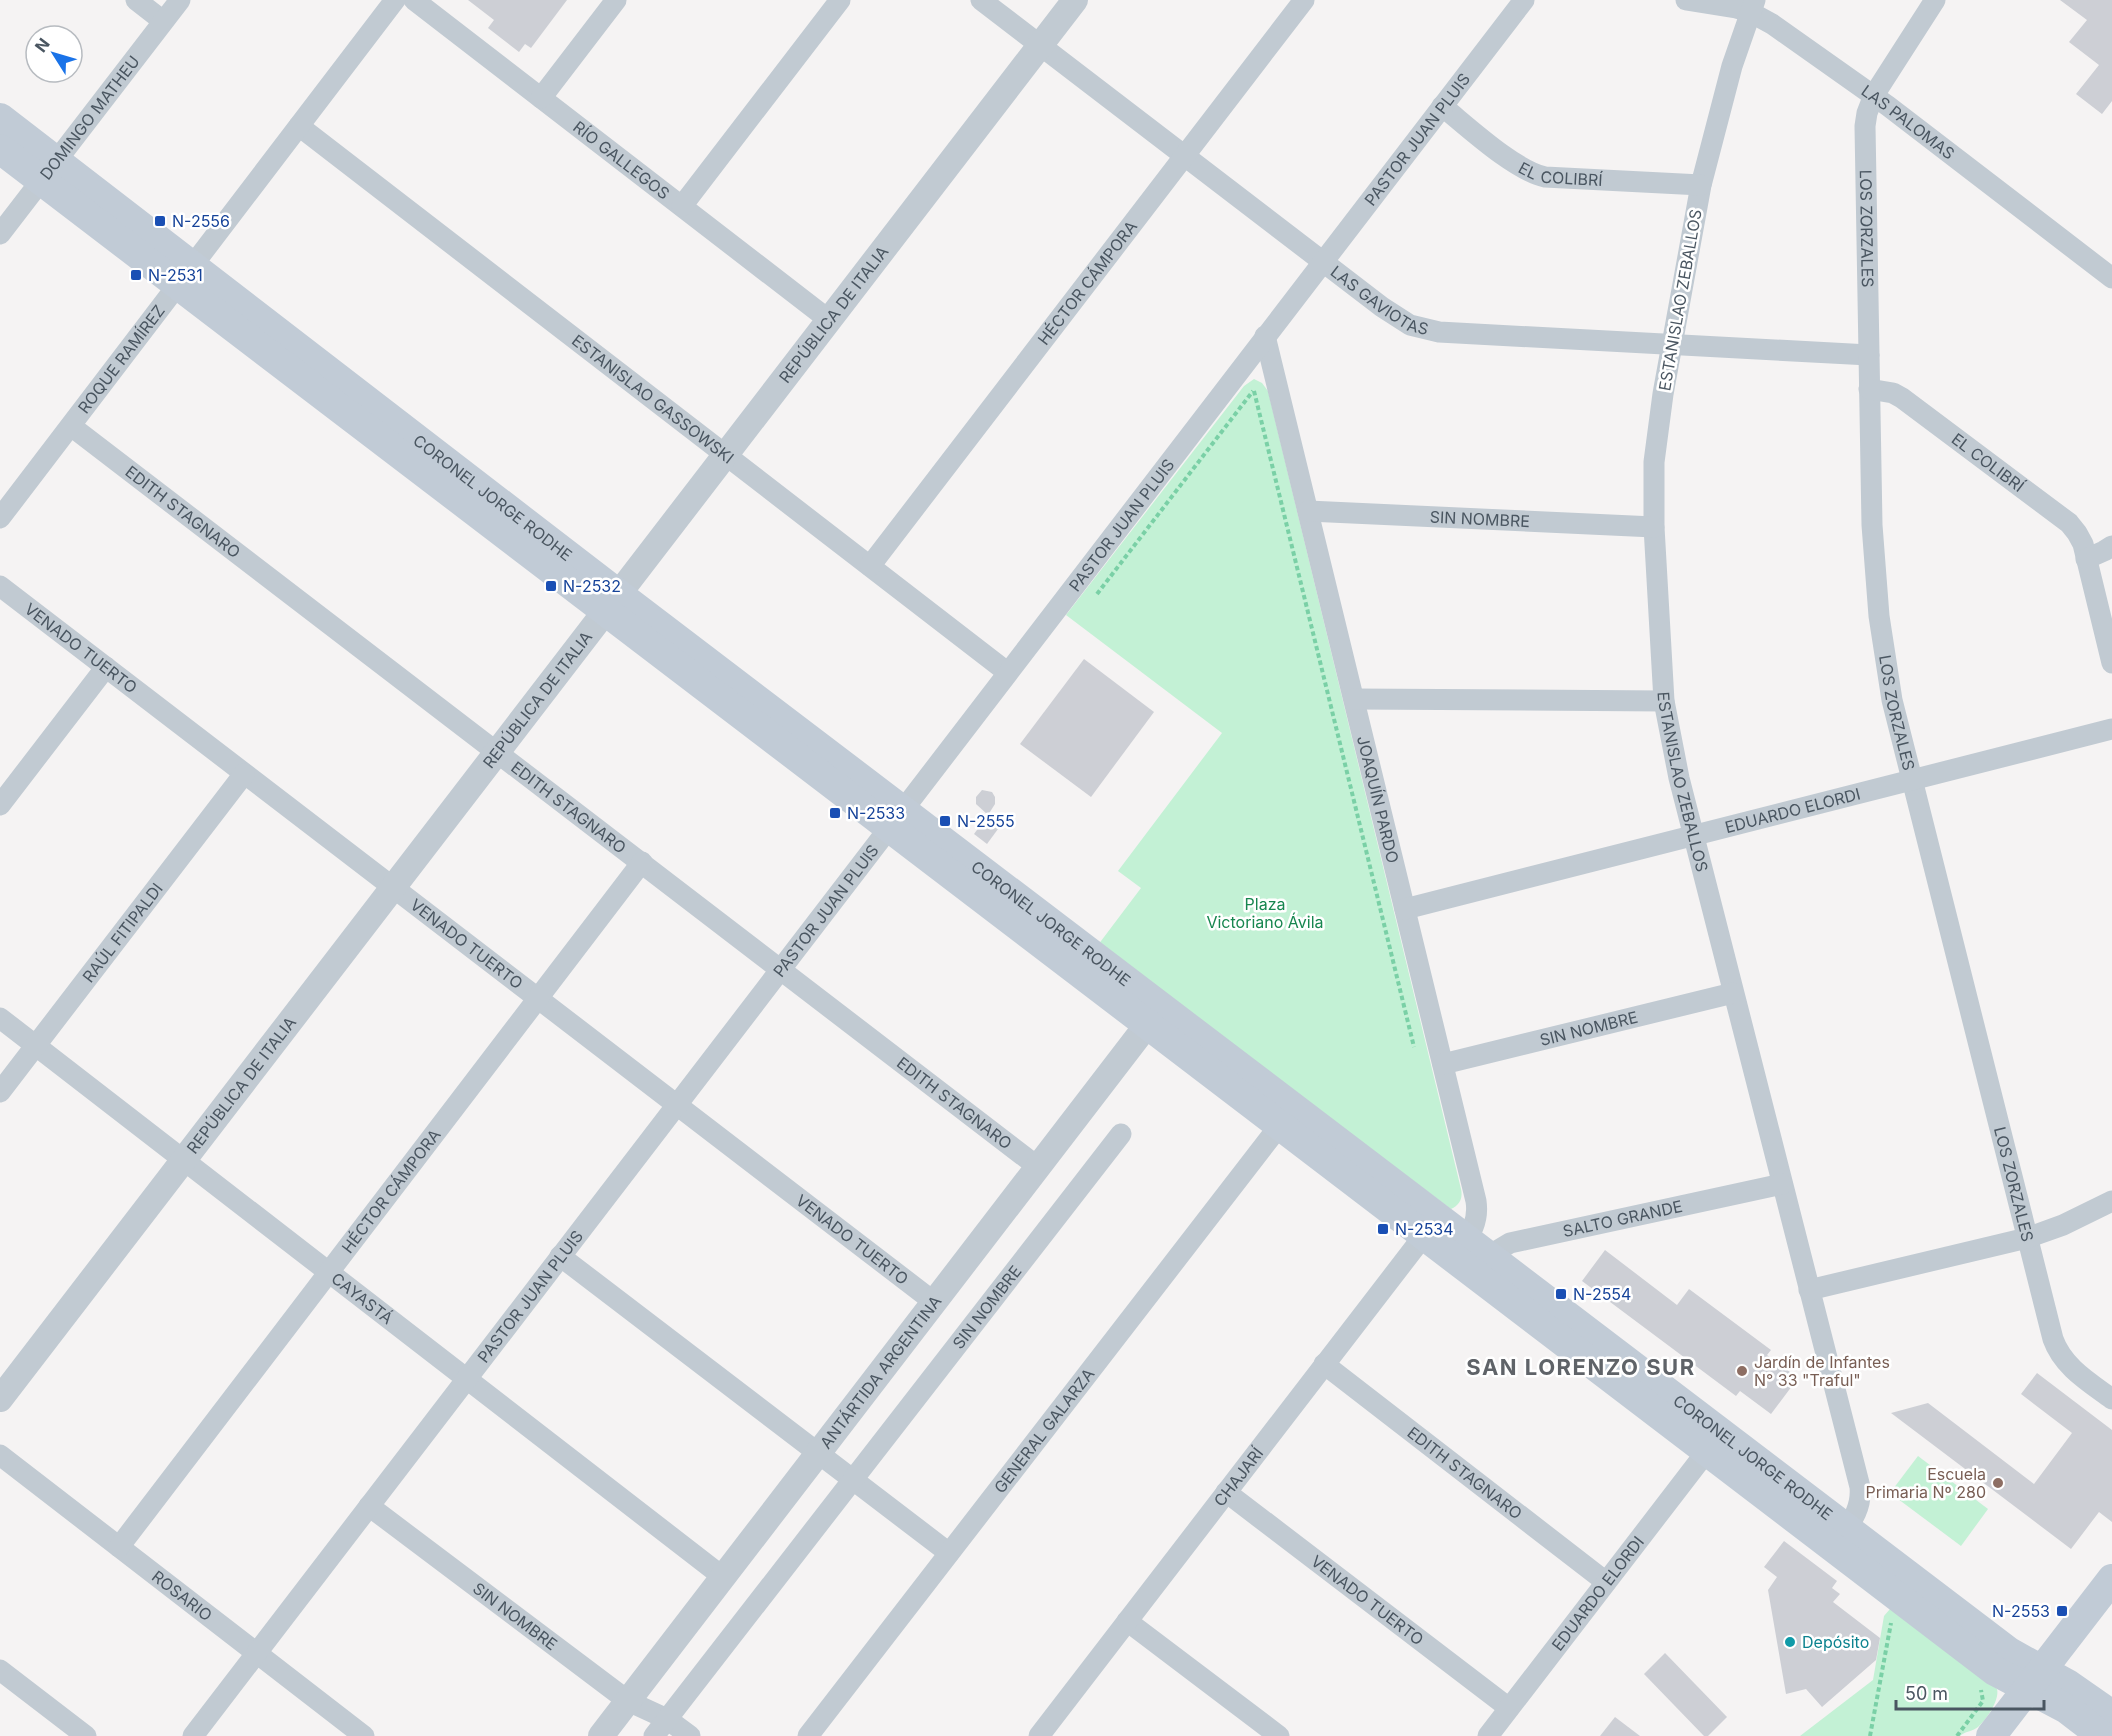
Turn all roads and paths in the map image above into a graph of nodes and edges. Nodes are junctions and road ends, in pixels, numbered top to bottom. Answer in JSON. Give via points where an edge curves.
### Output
{"nodes":[{"id":1,"x":136,"y":0,"type":"edge"},
{"id":2,"x":180,"y":0,"type":"edge"},
{"id":3,"x":395,"y":0,"type":"edge"},
{"id":4,"x":414,"y":0,"type":"edge"},
{"id":5,"x":616,"y":0,"type":"edge"},
{"id":6,"x":840,"y":0,"type":"edge"},
{"id":7,"x":981,"y":0,"type":"edge"},
{"id":8,"x":1075,"y":0,"type":"edge"},
{"id":9,"x":1304,"y":0,"type":"edge"},
{"id":10,"x":1524,"y":0,"type":"edge"},
{"id":11,"x":1686,"y":0,"type":"edge"},
{"id":12,"x":1935,"y":0,"type":"edge"},
{"id":13,"x":1752,"y":6,"type":"edge"},
{"id":14,"x":163,"y":21,"type":"junction"},
{"id":15,"x":1040,"y":45,"type":"junction"},
{"id":16,"x":1874,"y":95,"type":"junction"},
{"id":17,"x":541,"y":98,"type":"junction"},
{"id":18,"x":1442,"y":106,"type":"junction"},
{"id":19,"x":0,"y":118,"type":"edge"},
{"id":20,"x":299,"y":126,"type":"junction"},
{"id":21,"x":0,"y":149,"type":"edge"},
{"id":22,"x":1185,"y":156,"type":"junction"},
{"id":23,"x":49,"y":171,"type":"junction"},
{"id":24,"x":1701,"y":185,"type":"junction"},
{"id":25,"x":682,"y":206,"type":"junction"},
{"id":26,"x":0,"y":234,"type":"edge"},
{"id":27,"x":1323,"y":262,"type":"junction"},
{"id":28,"x":185,"y":275,"type":"junction"},
{"id":29,"x":2112,"y":278,"type":"edge"},
{"id":30,"x":829,"y":320,"type":"junction"},
{"id":31,"x":1265,"y":336,"type":"junction"},
{"id":32,"x":1671,"y":344,"type":"junction"},
{"id":33,"x":1869,"y":355,"type":"junction"},
{"id":34,"x":1869,"y":389,"type":"junction"},
{"id":35,"x":71,"y":426,"type":"junction"},
{"id":36,"x":726,"y":455,"type":"junction"},
{"id":37,"x":1308,"y":511,"type":"junction"},
{"id":38,"x":0,"y":518,"type":"edge"},
{"id":39,"x":1654,"y":527,"type":"junction"},
{"id":40,"x":2112,"y":546,"type":"edge"},
{"id":41,"x":2086,"y":559,"type":"junction"},
{"id":42,"x":870,"y":566,"type":"junction"},
{"id":43,"x":0,"y":586,"type":"edge"},
{"id":44,"x":1097,"y":594,"type":"dead end"},
{"id":45,"x":612,"y":602,"type":"junction"},
{"id":46,"x":2112,"y":663,"type":"edge"},
{"id":47,"x":106,"y":667,"type":"junction"},
{"id":48,"x":1007,"y":672,"type":"junction"},
{"id":49,"x":1354,"y":699,"type":"junction"},
{"id":50,"x":1664,"y":701,"type":"junction"},
{"id":51,"x":2112,"y":729,"type":"edge"},
{"id":52,"x":497,"y":752,"type":"junction"},
{"id":53,"x":244,"y":774,"type":"junction"},
{"id":54,"x":1912,"y":780,"type":"junction"},
{"id":55,"x":0,"y":805,"type":"edge"},
{"id":56,"x":895,"y":818,"type":"junction"},
{"id":57,"x":1693,"y":836,"type":"junction"},
{"id":58,"x":642,"y":862,"type":"junction"},
{"id":59,"x":393,"y":888,"type":"junction"},
{"id":60,"x":1405,"y":909,"type":"junction"},
{"id":61,"x":780,"y":969,"type":"junction"},
{"id":62,"x":1733,"y":993,"type":"junction"},
{"id":63,"x":538,"y":999,"type":"junction"},
{"id":64,"x":1154,"y":1015,"type":"junction"},
{"id":65,"x":0,"y":1018,"type":"edge"},
{"id":66,"x":35,"y":1046,"type":"junction"},
{"id":67,"x":1414,"y":1047,"type":"dead end"},
{"id":68,"x":1443,"y":1064,"type":"junction"},
{"id":69,"x":0,"y":1092,"type":"edge"},
{"id":70,"x":676,"y":1104,"type":"junction"},
{"id":71,"x":1280,"y":1125,"type":"junction"},
{"id":72,"x":1121,"y":1134,"type":"dead end"},
{"id":73,"x":184,"y":1159,"type":"junction"},
{"id":74,"x":1038,"y":1167,"type":"junction"},
{"id":75,"x":1782,"y":1184,"type":"junction"},
{"id":76,"x":2112,"y":1201,"type":"edge"},
{"id":77,"x":1431,"y":1226,"type":"junction"},
{"id":78,"x":2027,"y":1238,"type":"junction"},
{"id":79,"x":1460,"y":1248,"type":"junction"},
{"id":80,"x":560,"y":1256,"type":"junction"},
{"id":81,"x":1484,"y":1267,"type":"junction"},
{"id":82,"x":329,"y":1272,"type":"junction"},
{"id":83,"x":1809,"y":1290,"type":"junction"},
{"id":84,"x":934,"y":1302,"type":"junction"},
{"id":85,"x":1324,"y":1365,"type":"junction"},
{"id":86,"x":467,"y":1378,"type":"junction"},
{"id":87,"x":0,"y":1399,"type":"edge"},
{"id":88,"x":2112,"y":1400,"type":"edge"},
{"id":89,"x":1707,"y":1451,"type":"junction"},
{"id":90,"x":817,"y":1454,"type":"junction"},
{"id":91,"x":0,"y":1455,"type":"edge"},
{"id":92,"x":852,"y":1480,"type":"junction"},
{"id":93,"x":1226,"y":1492,"type":"junction"},
{"id":94,"x":369,"y":1506,"type":"junction"},
{"id":95,"x":1840,"y":1538,"type":"junction"},
{"id":96,"x":118,"y":1547,"type":"junction"},
{"id":97,"x":949,"y":1553,"type":"junction"},
{"id":98,"x":723,"y":1577,"type":"junction"},
{"id":99,"x":2112,"y":1579,"type":"edge"},
{"id":100,"x":1606,"y":1582,"type":"junction"},
{"id":101,"x":1127,"y":1621,"type":"junction"},
{"id":102,"x":1901,"y":1626,"type":"dead end"},
{"id":103,"x":256,"y":1653,"type":"junction"},
{"id":104,"x":0,"y":1670,"type":"edge"},
{"id":105,"x":2035,"y":1680,"type":"junction"},
{"id":106,"x":1981,"y":1687,"type":"dead end"},
{"id":107,"x":628,"y":1701,"type":"junction"},
{"id":108,"x":1509,"y":1708,"type":"junction"},
{"id":109,"x":2112,"y":1715,"type":"edge"},
{"id":110,"x":667,"y":1719,"type":"junction"},
{"id":111,"x":86,"y":1736,"type":"edge"},
{"id":112,"x":193,"y":1736,"type":"edge"},
{"id":113,"x":364,"y":1736,"type":"edge"},
{"id":114,"x":601,"y":1736,"type":"edge"},
{"id":115,"x":654,"y":1736,"type":"edge"},
{"id":116,"x":690,"y":1736,"type":"edge"},
{"id":117,"x":808,"y":1736,"type":"edge"},
{"id":118,"x":1039,"y":1736,"type":"edge"},
{"id":119,"x":1279,"y":1736,"type":"edge"},
{"id":120,"x":1488,"y":1736,"type":"edge"},
{"id":121,"x":1870,"y":1736,"type":"edge"},
{"id":122,"x":1957,"y":1736,"type":"edge"},
{"id":123,"x":1991,"y":1736,"type":"edge"},
{"id":124,"x":2102,"y":1736,"type":"edge"}],
"edges":[{"from":1,"to":14,"type":"street"},
{"from":2,"to":14,"type":"street","name":"DOMINGO MATHEU"},
{"from":3,"to":20,"type":"street","name":"ROQUE RAMÍREZ"},
{"from":4,"to":17,"type":"street","name":"RÍO GALLEGOS"},
{"from":5,"to":17,"type":"street"},
{"from":6,"to":25,"type":"street"},
{"from":7,"to":15,"type":"street","name":"LAS GAVIOTAS"},
{"from":8,"to":15,"type":"street","name":"REPÚBLICA DE ITALIA"},
{"from":9,"to":22,"type":"street","name":"HÉCTOR CÁMPORA"},
{"from":10,"to":18,"type":"street","name":"PASTOR JUAN PLUIS"},
{"from":11,"to":13,"type":"street","name":"LAS PALOMAS"},
{"from":12,"to":16,"type":"street","name":"LOS ZORZALES"},
{"from":13,"to":16,"type":"street","name":"LAS PALOMAS"},
{"from":13,"to":24,"type":"street","name":"ESTANISLAO ZEBALLOS","via":[[1719,110]]},
{"from":14,"to":23,"type":"street","name":"DOMINGO MATHEU"},
{"from":15,"to":22,"type":"street","name":"LAS GAVIOTAS"},
{"from":15,"to":30,"type":"street","name":"REPÚBLICA DE ITALIA"},
{"from":16,"to":29,"type":"street","name":"LAS PALOMAS"},
{"from":16,"to":33,"type":"street","name":"LOS ZORZALES","via":[[1864,138]]},
{"from":17,"to":25,"type":"street","name":"RÍO GALLEGOS"},
{"from":18,"to":24,"type":"street","name":"EL COLIBRÍ","via":[[1534,174]]},
{"from":18,"to":27,"type":"street","name":"PASTOR JUAN PLUIS"},
{"from":19,"to":23,"type":"main road","name":"CORONEL JORGE RODHE"},
{"from":20,"to":28,"type":"street","name":"ROQUE RAMÍREZ"},
{"from":20,"to":36,"type":"street","name":"ESTANISLAO GASSOWSKI"},
{"from":21,"to":23,"type":"main road","name":"CORONEL JORGE RODHE"},
{"from":22,"to":27,"type":"street","name":"LAS GAVIOTAS"},
{"from":22,"to":42,"type":"street","name":"HÉCTOR CÁMPORA"},
{"from":23,"to":26,"type":"street","name":"DOMINGO MATHEU"},
{"from":23,"to":28,"type":"main road","name":"CORONEL JORGE RODHE"},
{"from":24,"to":32,"type":"street","name":"ESTANISLAO ZEBALLOS"},
{"from":25,"to":30,"type":"street","name":"RÍO GALLEGOS"},
{"from":27,"to":31,"type":"street","name":"PASTOR JUAN PLUIS"},
{"from":27,"to":32,"type":"street","name":"LAS GAVIOTAS","via":[[1396,317],[1424,329]]},
{"from":28,"to":35,"type":"street","name":"ROQUE RAMÍREZ"},
{"from":28,"to":45,"type":"main road","name":"CORONEL JORGE RODHE"},
{"from":30,"to":36,"type":"street","name":"REPÚBLICA DE ITALIA"},
{"from":31,"to":37,"type":"street","name":"JOAQUÍN PARDO"},
{"from":31,"to":48,"type":"street","name":"PASTOR JUAN PLUIS"},
{"from":32,"to":33,"type":"street","name":"LAS GAVIOTAS"},
{"from":32,"to":39,"type":"street","name":"ESTANISLAO ZEBALLOS","via":[[1655,452]]},
{"from":33,"to":34,"type":"street","name":"LOS ZORZALES"},
{"from":34,"to":41,"type":"street","name":"EL COLIBRÍ","via":[[1902,398],[2061,516],[2077,533]]},
{"from":34,"to":54,"type":"street","name":"LOS ZORZALES","via":[[1879,616],[1892,700]]},
{"from":35,"to":38,"type":"street","name":"ROQUE RAMÍREZ"},
{"from":35,"to":52,"type":"street","name":"EDITH STAGNARO"},
{"from":36,"to":42,"type":"street","name":"ESTANISLAO GASSOWSKI"},
{"from":36,"to":45,"type":"street","name":"REPÚBLICA DE ITALIA"},
{"from":37,"to":39,"type":"street","name":"SIN NOMBRE"},
{"from":37,"to":49,"type":"street","name":"JOAQUÍN PARDO"},
{"from":39,"to":50,"type":"street","name":"ESTANISLAO ZEBALLOS"},
{"from":40,"to":41,"type":"street"},
{"from":41,"to":46,"type":"street","name":"EL COLIBRÍ"},
{"from":42,"to":48,"type":"street","name":"ESTANISLAO GASSOWSKI"},
{"from":43,"to":47,"type":"street","name":"VENADO TUERTO"},
{"from":44,"to":67,"type":"path","via":[[1254,391]]},
{"from":45,"to":52,"type":"street","name":"REPÚBLICA DE ITALIA"},
{"from":45,"to":56,"type":"main road","name":"CORONEL JORGE RODHE"},
{"from":47,"to":53,"type":"street","name":"VENADO TUERTO"},
{"from":47,"to":55,"type":"street"},
{"from":48,"to":56,"type":"street","name":"PASTOR JUAN PLUIS"},
{"from":49,"to":50,"type":"street"},
{"from":49,"to":60,"type":"street","name":"JOAQUÍN PARDO"},
{"from":50,"to":57,"type":"street","name":"ESTANISLAO ZEBALLOS"},
{"from":51,"to":54,"type":"street","name":"EDUARDO ELORDI"},
{"from":52,"to":58,"type":"street","name":"EDITH STAGNARO"},
{"from":52,"to":59,"type":"street","name":"REPÚBLICA DE ITALIA"},
{"from":53,"to":59,"type":"street","name":"VENADO TUERTO"},
{"from":53,"to":66,"type":"street","name":"RAÚL FITIPALDI"},
{"from":54,"to":57,"type":"street","name":"EDUARDO ELORDI"},
{"from":54,"to":78,"type":"street","name":"LOS ZORZALES"},
{"from":56,"to":61,"type":"street","name":"PASTOR JUAN PLUIS"},
{"from":56,"to":64,"type":"main road","name":"CORONEL JORGE RODHE"},
{"from":57,"to":60,"type":"street","name":"EDUARDO ELORDI"},
{"from":57,"to":62,"type":"street","name":"ESTANISLAO ZEBALLOS"},
{"from":58,"to":61,"type":"street","name":"EDITH STAGNARO"},
{"from":58,"to":63,"type":"street","name":"HÉCTOR CÁMPORA"},
{"from":59,"to":63,"type":"street","name":"VENADO TUERTO"},
{"from":59,"to":73,"type":"street","name":"REPÚBLICA DE ITALIA"},
{"from":60,"to":68,"type":"street","name":"JOAQUÍN PARDO"},
{"from":61,"to":70,"type":"street","name":"PASTOR JUAN PLUIS"},
{"from":61,"to":74,"type":"street","name":"EDITH STAGNARO"},
{"from":62,"to":68,"type":"street","name":"SIN NOMBRE"},
{"from":62,"to":75,"type":"street","name":"ESTANISLAO ZEBALLOS"},
{"from":63,"to":70,"type":"street","name":"VENADO TUERTO"},
{"from":63,"to":82,"type":"street","name":"HÉCTOR CÁMPORA"},
{"from":64,"to":71,"type":"main road","name":"CORONEL JORGE RODHE"},
{"from":64,"to":74,"type":"street","name":"ANTÁRTIDA ARGENTINA"},
{"from":64,"to":77,"type":"main road","name":"CORONEL JORGE RODHE"},
{"from":65,"to":66,"type":"street","name":"CAYASTÁ"},
{"from":66,"to":69,"type":"street","name":"RAÚL FITIPALDI"},
{"from":66,"to":73,"type":"street","name":"CAYASTÁ"},
{"from":68,"to":79,"type":"street","name":"JOAQUÍN PARDO","via":[[1476,1201],[1476,1221]]},
{"from":70,"to":80,"type":"street","name":"PASTOR JUAN PLUIS"},
{"from":70,"to":84,"type":"street","name":"VENADO TUERTO"},
{"from":71,"to":77,"type":"main road","name":"CORONEL JORGE RODHE"},
{"from":71,"to":97,"type":"street","name":"GENERAL GALARZA"},
{"from":72,"to":92,"type":"street","name":"SIN NOMBRE"},
{"from":73,"to":82,"type":"street","name":"CAYASTÁ"},
{"from":73,"to":87,"type":"street","name":"REPÚBLICA DE ITALIA"},
{"from":74,"to":84,"type":"street","name":"ANTÁRTIDA ARGENTINA"},
{"from":75,"to":81,"type":"street","name":"SALTO GRANDE","via":[[1516,1242],[1499,1248]]},
{"from":75,"to":83,"type":"street","name":"ESTANISLAO ZEBALLOS"},
{"from":76,"to":78,"type":"street"},
{"from":77,"to":79,"type":"main road","name":"CORONEL JORGE RODHE"},
{"from":77,"to":85,"type":"street","name":"CHAJARÍ"},
{"from":78,"to":83,"type":"street"},
{"from":78,"to":88,"type":"street","name":"LOS ZORZALES","via":[[2056,1348],[2068,1365]]},
{"from":79,"to":81,"type":"main road","name":"CORONEL JORGE RODHE"},
{"from":80,"to":86,"type":"street","name":"PASTOR JUAN PLUIS"},
{"from":80,"to":90,"type":"street"},
{"from":81,"to":89,"type":"main road","name":"CORONEL JORGE RODHE"},
{"from":81,"to":95,"type":"main road","name":"CORONEL JORGE RODHE"},
{"from":82,"to":86,"type":"street","name":"CAYASTÁ"},
{"from":82,"to":96,"type":"street","name":"HÉCTOR CÁMPORA"},
{"from":83,"to":95,"type":"street","name":"ESTANISLAO ZEBALLOS","via":[[1860,1487],[1857,1513]]},
{"from":84,"to":90,"type":"street","name":"ANTÁRTIDA ARGENTINA"},
{"from":85,"to":93,"type":"street","name":"CHAJARÍ"},
{"from":85,"to":100,"type":"street","name":"EDITH STAGNARO"},
{"from":86,"to":94,"type":"street","name":"PASTOR JUAN PLUIS"},
{"from":86,"to":98,"type":"street","name":"CAYASTÁ"},
{"from":89,"to":95,"type":"main road","name":"CORONEL JORGE RODHE"},
{"from":89,"to":100,"type":"street","name":"EDUARDO ELORDI"},
{"from":90,"to":92,"type":"street"},
{"from":90,"to":98,"type":"street","name":"ANTÁRTIDA ARGENTINA"},
{"from":91,"to":96,"type":"street","name":"ROSARIO"},
{"from":92,"to":97,"type":"street"},
{"from":92,"to":110,"type":"street","name":"SIN NOMBRE"},
{"from":93,"to":101,"type":"street","name":"CHAJARÍ"},
{"from":93,"to":108,"type":"street","name":"VENADO TUERTO"},
{"from":94,"to":103,"type":"street","name":"PASTOR JUAN PLUIS"},
{"from":94,"to":107,"type":"street","name":"SIN NOMBRE"},
{"from":95,"to":105,"type":"main road","name":"CORONEL JORGE RODHE","via":[[2009,1652]]},
{"from":96,"to":103,"type":"street","name":"ROSARIO"},
{"from":97,"to":117,"type":"street","name":"GENERAL GALARZA"},
{"from":98,"to":107,"type":"street","name":"ANTÁRTIDA ARGENTINA"},
{"from":99,"to":105,"type":"main road"},
{"from":100,"to":108,"type":"street","name":"EDUARDO ELORDI"},
{"from":101,"to":118,"type":"street","name":"CHAJARÍ"},
{"from":101,"to":119,"type":"street"},
{"from":102,"to":121,"type":"path","via":[[1892,1619]]},
{"from":103,"to":112,"type":"street","name":"PASTOR JUAN PLUIS"},
{"from":103,"to":113,"type":"street","name":"ROSARIO"},
{"from":104,"to":111,"type":"street"},
{"from":105,"to":109,"type":"main road","name":"CORONEL JORGE RODHE","via":[[2082,1693]]},
{"from":105,"to":123,"type":"main road"},
{"from":105,"to":124,"type":"main road","name":"CORONEL JORGE RODHE"},
{"from":106,"to":122,"type":"path","via":[[1983,1701]]},
{"from":107,"to":110,"type":"street","name":"SIN NOMBRE"},
{"from":107,"to":114,"type":"street","name":"ANTÁRTIDA ARGENTINA"},
{"from":108,"to":120,"type":"street","name":"EDUARDO ELORDI"},
{"from":110,"to":115,"type":"street","name":"SIN NOMBRE"},
{"from":110,"to":116,"type":"street","name":"SIN NOMBRE"}]}
